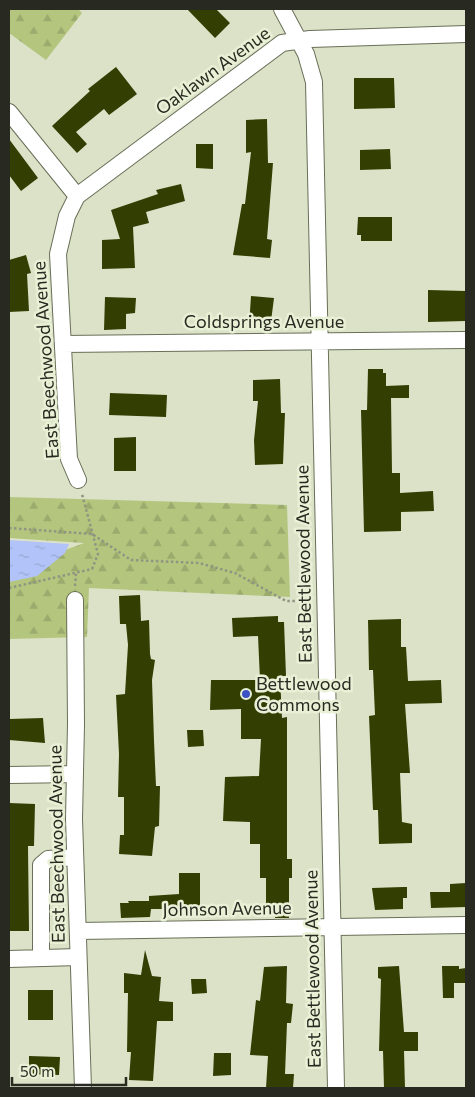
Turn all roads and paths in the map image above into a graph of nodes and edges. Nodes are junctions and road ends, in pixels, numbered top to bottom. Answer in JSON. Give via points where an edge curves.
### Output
{"nodes":[{"id":1,"x":282,"y":9,"type":"edge"},
{"id":2,"x":466,"y":34,"type":"edge"},
{"id":3,"x":299,"y":41,"type":"junction"},
{"id":4,"x":9,"y":112,"type":"edge"},
{"id":5,"x":73,"y":202,"type":"junction"},
{"id":6,"x":466,"y":340,"type":"edge"},
{"id":7,"x":319,"y":342,"type":"junction"},
{"id":8,"x":63,"y":344,"type":"junction"},
{"id":9,"x":78,"y":480,"type":"joint"},
{"id":10,"x":9,"y":528,"type":"edge"},
{"id":11,"x":92,"y":534,"type":"junction"},
{"id":12,"x":9,"y":588,"type":"edge"},
{"id":13,"x":75,"y":600,"type":"dead end"},
{"id":14,"x":324,"y":601,"type":"junction"},
{"id":15,"x":75,"y":774,"type":"junction"},
{"id":16,"x":9,"y":775,"type":"edge"},
{"id":17,"x":75,"y":857,"type":"junction"},
{"id":18,"x":466,"y":925,"type":"edge"},
{"id":19,"x":332,"y":927,"type":"junction"},
{"id":20,"x":78,"y":931,"type":"junction"},
{"id":21,"x":41,"y":958,"type":"junction"},
{"id":22,"x":78,"y":958,"type":"junction"},
{"id":23,"x":9,"y":959,"type":"edge"},
{"id":24,"x":83,"y":1088,"type":"edge"},
{"id":25,"x":336,"y":1088,"type":"edge"}],
"edges":[{"from":1,"to":3,"type":"street","name":"East Bettlewood Avenue"},
{"from":2,"to":3,"type":"street","name":"Oaklawn Avenue"},
{"from":3,"to":5,"type":"street","name":"Oaklawn Avenue","via":[[282,43]]},
{"from":3,"to":7,"type":"street","name":"East Bettlewood Avenue","via":[[314,82]]},
{"from":4,"to":5,"type":"street"},
{"from":5,"to":8,"type":"street","name":"East Beechwood Avenue","via":[[58,254]]},
{"from":6,"to":7,"type":"street","name":"Coldsprings Avenue"},
{"from":7,"to":8,"type":"street","name":"Coldsprings Avenue"},
{"from":7,"to":14,"type":"street","name":"East Bettlewood Avenue"},
{"from":8,"to":9,"type":"street","name":"East Beechwood Avenue","via":[[69,460]]},
{"from":9,"to":11,"type":"path"},
{"from":10,"to":11,"type":"path"},
{"from":11,"to":12,"type":"path","via":[[98,554],[92,569]]},
{"from":11,"to":14,"type":"path","via":[[131,560],[199,563],[235,573],[286,601]]},
{"from":13,"to":15,"type":"street","name":"East Beechwood Avenue"},
{"from":14,"to":19,"type":"street","name":"East Bettlewood Avenue"},
{"from":15,"to":16,"type":"street"},
{"from":15,"to":17,"type":"street","name":"East Beechwood Avenue"},
{"from":17,"to":20,"type":"street","name":"East Beechwood Avenue"},
{"from":17,"to":21,"type":"street","via":[[48,859],[41,865]]},
{"from":18,"to":19,"type":"street","name":"Johnson Avenue"},
{"from":19,"to":20,"type":"street","name":"Johnson Avenue"},
{"from":19,"to":25,"type":"street","name":"East Bettlewood Avenue"},
{"from":20,"to":22,"type":"street","name":"East Beechwood Avenue"},
{"from":21,"to":22,"type":"street"},
{"from":21,"to":23,"type":"street"},
{"from":22,"to":24,"type":"street","name":"East Beechwood Avenue"}]}
